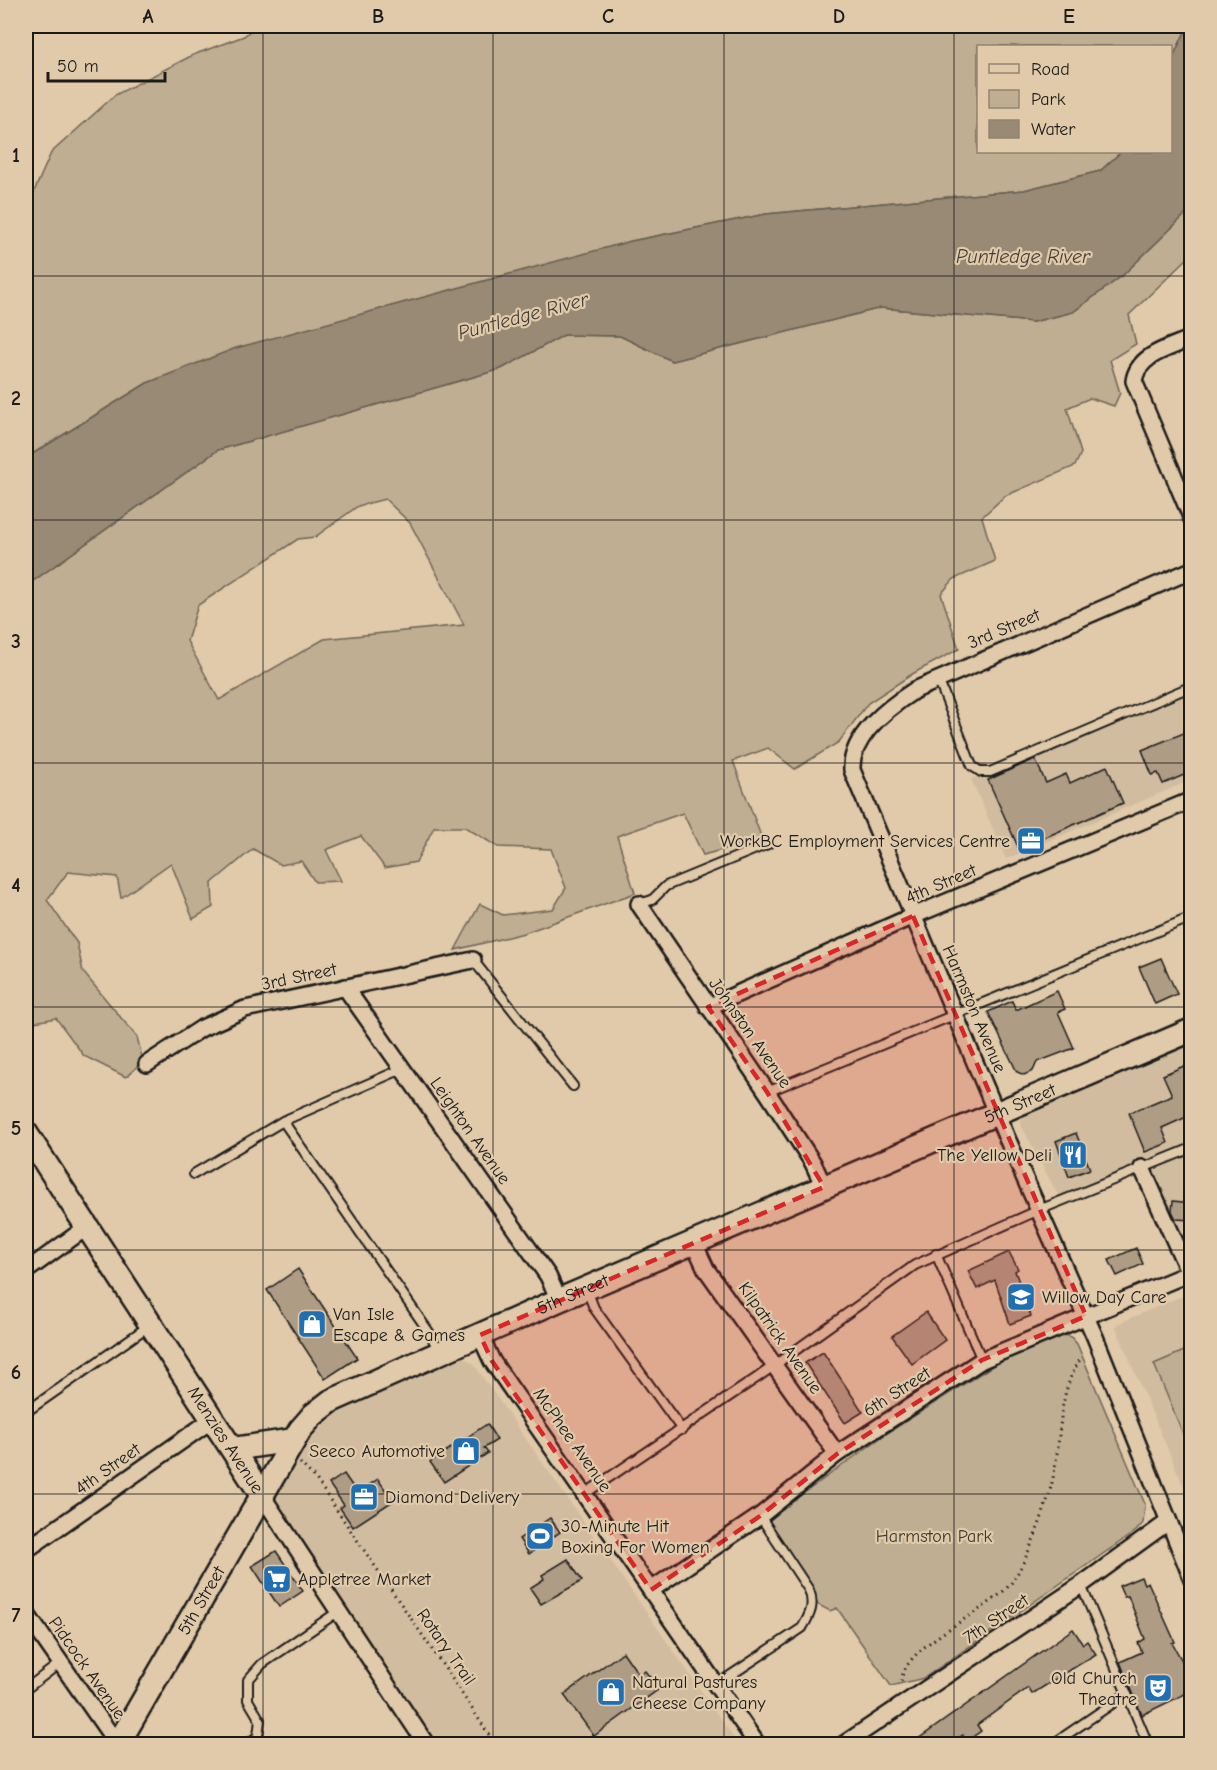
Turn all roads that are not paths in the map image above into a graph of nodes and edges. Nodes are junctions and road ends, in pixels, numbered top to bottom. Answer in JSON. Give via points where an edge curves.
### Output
{"nodes":[{"id":1,"x":1191,"y":338,"type":"edge"},
{"id":2,"x":1191,"y":519,"type":"edge"},
{"id":3,"x":1191,"y":570,"type":"edge"},
{"id":4,"x":938,"y":679,"type":"junction"},
{"id":5,"x":1191,"y":686,"type":"edge"},
{"id":6,"x":854,"y":753,"type":"joint"},
{"id":7,"x":1191,"y":800,"type":"edge"},
{"id":8,"x":768,"y":844,"type":"dead end"},
{"id":9,"x":639,"y":904,"type":"joint"},
{"id":10,"x":913,"y":916,"type":"junction"},
{"id":11,"x":1191,"y":917,"type":"edge"},
{"id":12,"x":473,"y":960,"type":"joint"},
{"id":13,"x":345,"y":987,"type":"junction"},
{"id":14,"x":708,"y":1007,"type":"junction"},
{"id":15,"x":956,"y":1016,"type":"junction"},
{"id":16,"x":1191,"y":1030,"type":"edge"},
{"id":17,"x":147,"y":1064,"type":"dead end"},
{"id":18,"x":402,"y":1069,"type":"junction"},
{"id":19,"x":573,"y":1086,"type":"dead end"},
{"id":20,"x":767,"y":1092,"type":"junction"},
{"id":21,"x":997,"y":1113,"type":"junction"},
{"id":22,"x":283,"y":1121,"type":"junction"},
{"id":23,"x":26,"y":1134,"type":"edge"},
{"id":24,"x":1191,"y":1148,"type":"edge"},
{"id":25,"x":1142,"y":1168,"type":"junction"},
{"id":26,"x":194,"y":1174,"type":"dead end"},
{"id":27,"x":824,"y":1187,"type":"junction"},
{"id":28,"x":1039,"y":1210,"type":"junction"},
{"id":29,"x":87,"y":1227,"type":"junction"},
{"id":30,"x":694,"y":1243,"type":"junction"},
{"id":31,"x":936,"y":1254,"type":"junction"},
{"id":32,"x":26,"y":1271,"type":"edge"},
{"id":33,"x":1190,"y":1273,"type":"edge"},
{"id":34,"x":586,"y":1289,"type":"junction"},
{"id":35,"x":559,"y":1300,"type":"junction"},
{"id":36,"x":1086,"y":1316,"type":"junction"},
{"id":37,"x":151,"y":1324,"type":"junction"},
{"id":38,"x":480,"y":1335,"type":"junction"},
{"id":39,"x":439,"y":1352,"type":"junction"},
{"id":40,"x":982,"y":1360,"type":"junction"},
{"id":41,"x":775,"y":1365,"type":"junction"},
{"id":42,"x":26,"y":1412,"type":"edge"},
{"id":43,"x":213,"y":1419,"type":"junction"},
{"id":44,"x":682,"y":1430,"type":"junction"},
{"id":45,"x":291,"y":1445,"type":"junction"},
{"id":46,"x":233,"y":1449,"type":"junction"},
{"id":47,"x":837,"y":1454,"type":"junction"},
{"id":48,"x":585,"y":1493,"type":"junction"},
{"id":49,"x":263,"y":1497,"type":"junction"},
{"id":50,"x":760,"y":1516,"type":"junction"},
{"id":51,"x":1168,"y":1522,"type":"junction"},
{"id":52,"x":26,"y":1550,"type":"edge"},
{"id":53,"x":1191,"y":1579,"type":"edge"},
{"id":54,"x":1081,"y":1585,"type":"junction"},
{"id":55,"x":651,"y":1590,"type":"junction"},
{"id":56,"x":339,"y":1611,"type":"junction"},
{"id":57,"x":26,"y":1613,"type":"edge"},
{"id":58,"x":60,"y":1663,"type":"junction"},
{"id":59,"x":716,"y":1685,"type":"junction"},
{"id":60,"x":26,"y":1689,"type":"edge"},
{"id":61,"x":1125,"y":1695,"type":"junction"},
{"id":62,"x":117,"y":1744,"type":"edge"},
{"id":63,"x":248,"y":1744,"type":"edge"},
{"id":64,"x":426,"y":1744,"type":"edge"},
{"id":65,"x":757,"y":1744,"type":"edge"},
{"id":66,"x":844,"y":1744,"type":"edge"},
{"id":67,"x":1053,"y":1744,"type":"edge"},
{"id":68,"x":1148,"y":1744,"type":"edge"}],
"edges":[{"from":1,"to":2,"type":"street","via":[[1142,362],[1135,377],[1136,391]]},
{"from":3,"to":4,"type":"street","name":"3rd Street"},
{"from":4,"to":5,"type":"lane","via":[[972,766],[981,772],[990,772]]},
{"from":4,"to":6,"type":"street","name":"3rd Street","via":[[891,707]]},
{"from":6,"to":10,"type":"street","name":"Harmston Avenue","via":[[852,770]]},
{"from":7,"to":10,"type":"street","name":"4th Street"},
{"from":8,"to":9,"type":"lane","via":[[666,886],[651,900]]},
{"from":9,"to":14,"type":"street","name":"Johnston Avenue"},
{"from":10,"to":14,"type":"street","name":"4th Street"},
{"from":10,"to":15,"type":"street","name":"Harmston Avenue"},
{"from":11,"to":15,"type":"lane"},
{"from":12,"to":13,"type":"street","name":"3rd Street"},
{"from":12,"to":19,"type":"lane"},
{"from":13,"to":17,"type":"street","name":"3rd Street","via":[[245,1009],[202,1028]]},
{"from":13,"to":18,"type":"street","name":"Leighton Avenue"},
{"from":14,"to":20,"type":"street","name":"Johnston Avenue"},
{"from":15,"to":20,"type":"lane"},
{"from":15,"to":21,"type":"street","name":"Harmston Avenue"},
{"from":16,"to":21,"type":"street","name":"5th Street"},
{"from":18,"to":22,"type":"lane"},
{"from":18,"to":35,"type":"street","name":"Leighton Avenue","via":[[548,1276]]},
{"from":20,"to":27,"type":"street","name":"Johnston Avenue"},
{"from":21,"to":27,"type":"street","name":"5th Street"},
{"from":21,"to":28,"type":"street","name":"Harmston Avenue"},
{"from":22,"to":26,"type":"lane"},
{"from":22,"to":39,"type":"lane"},
{"from":23,"to":29,"type":"street","name":"Menzies Avenue"},
{"from":24,"to":25,"type":"lane"},
{"from":25,"to":28,"type":"lane"},
{"from":25,"to":33,"type":"street"},
{"from":27,"to":30,"type":"street","name":"5th Street"},
{"from":28,"to":31,"type":"lane"},
{"from":28,"to":36,"type":"street","name":"Harmston Avenue"},
{"from":29,"to":32,"type":"street"},
{"from":29,"to":37,"type":"street","name":"Menzies Avenue"},
{"from":30,"to":34,"type":"street","name":"5th Street"},
{"from":30,"to":41,"type":"street","name":"Kilpatrick Avenue","via":[[706,1269]]},
{"from":31,"to":40,"type":"lane"},
{"from":31,"to":41,"type":"lane"},
{"from":33,"to":36,"type":"street","name":"6th Street"},
{"from":34,"to":35,"type":"street","name":"5th Street"},
{"from":34,"to":44,"type":"lane","via":[[594,1308]]},
{"from":35,"to":38,"type":"street","name":"5th Street"},
{"from":36,"to":40,"type":"street","name":"6th Street"},
{"from":36,"to":51,"type":"street","name":"Harmston Avenue"},
{"from":37,"to":42,"type":"lane"},
{"from":37,"to":43,"type":"street","name":"Menzies Avenue"},
{"from":38,"to":39,"type":"street","name":"5th Street"},
{"from":38,"to":48,"type":"street","name":"McPhee Avenue","via":[[492,1361]]},
{"from":39,"to":45,"type":"street","name":"5th Street","via":[[340,1395],[313,1415]]},
{"from":40,"to":47,"type":"street","name":"6th Street"},
{"from":41,"to":44,"type":"lane"},
{"from":41,"to":47,"type":"street","name":"Kilpatrick Avenue"},
{"from":43,"to":46,"type":"street","name":"Menzies Avenue"},
{"from":43,"to":52,"type":"street","name":"4th Street"},
{"from":44,"to":48,"type":"lane"},
{"from":45,"to":46,"type":"street"},
{"from":45,"to":49,"type":"street","name":"5th Street"},
{"from":46,"to":49,"type":"street","name":"Menzies Avenue"},
{"from":47,"to":50,"type":"street","name":"6th Street"},
{"from":48,"to":55,"type":"street","name":"McPhee Avenue"},
{"from":49,"to":56,"type":"street","name":"Menzies Avenue"},
{"from":49,"to":62,"type":"street","name":"5th Street"},
{"from":50,"to":55,"type":"street","name":"6th Street"},
{"from":50,"to":59,"type":"lane","via":[[808,1590],[813,1602],[810,1616],[802,1628]]},
{"from":51,"to":53,"type":"street","name":"Harmston Avenue"},
{"from":51,"to":54,"type":"street","name":"7th Street"},
{"from":54,"to":61,"type":"lane"},
{"from":54,"to":66,"type":"street","name":"7th Street"},
{"from":55,"to":59,"type":"street","name":"McPhee Avenue"},
{"from":56,"to":63,"type":"lane","via":[[262,1664],[248,1680],[248,1701],[260,1720],[258,1736]]},
{"from":56,"to":64,"type":"street","name":"Menzies Avenue"},
{"from":57,"to":58,"type":"street","name":"Pidcock Avenue"},
{"from":58,"to":60,"type":"lane"},
{"from":58,"to":62,"type":"street","name":"Pidcock Avenue"},
{"from":59,"to":65,"type":"street","name":"McPhee Avenue"},
{"from":61,"to":67,"type":"lane"},
{"from":61,"to":68,"type":"lane"}]}
